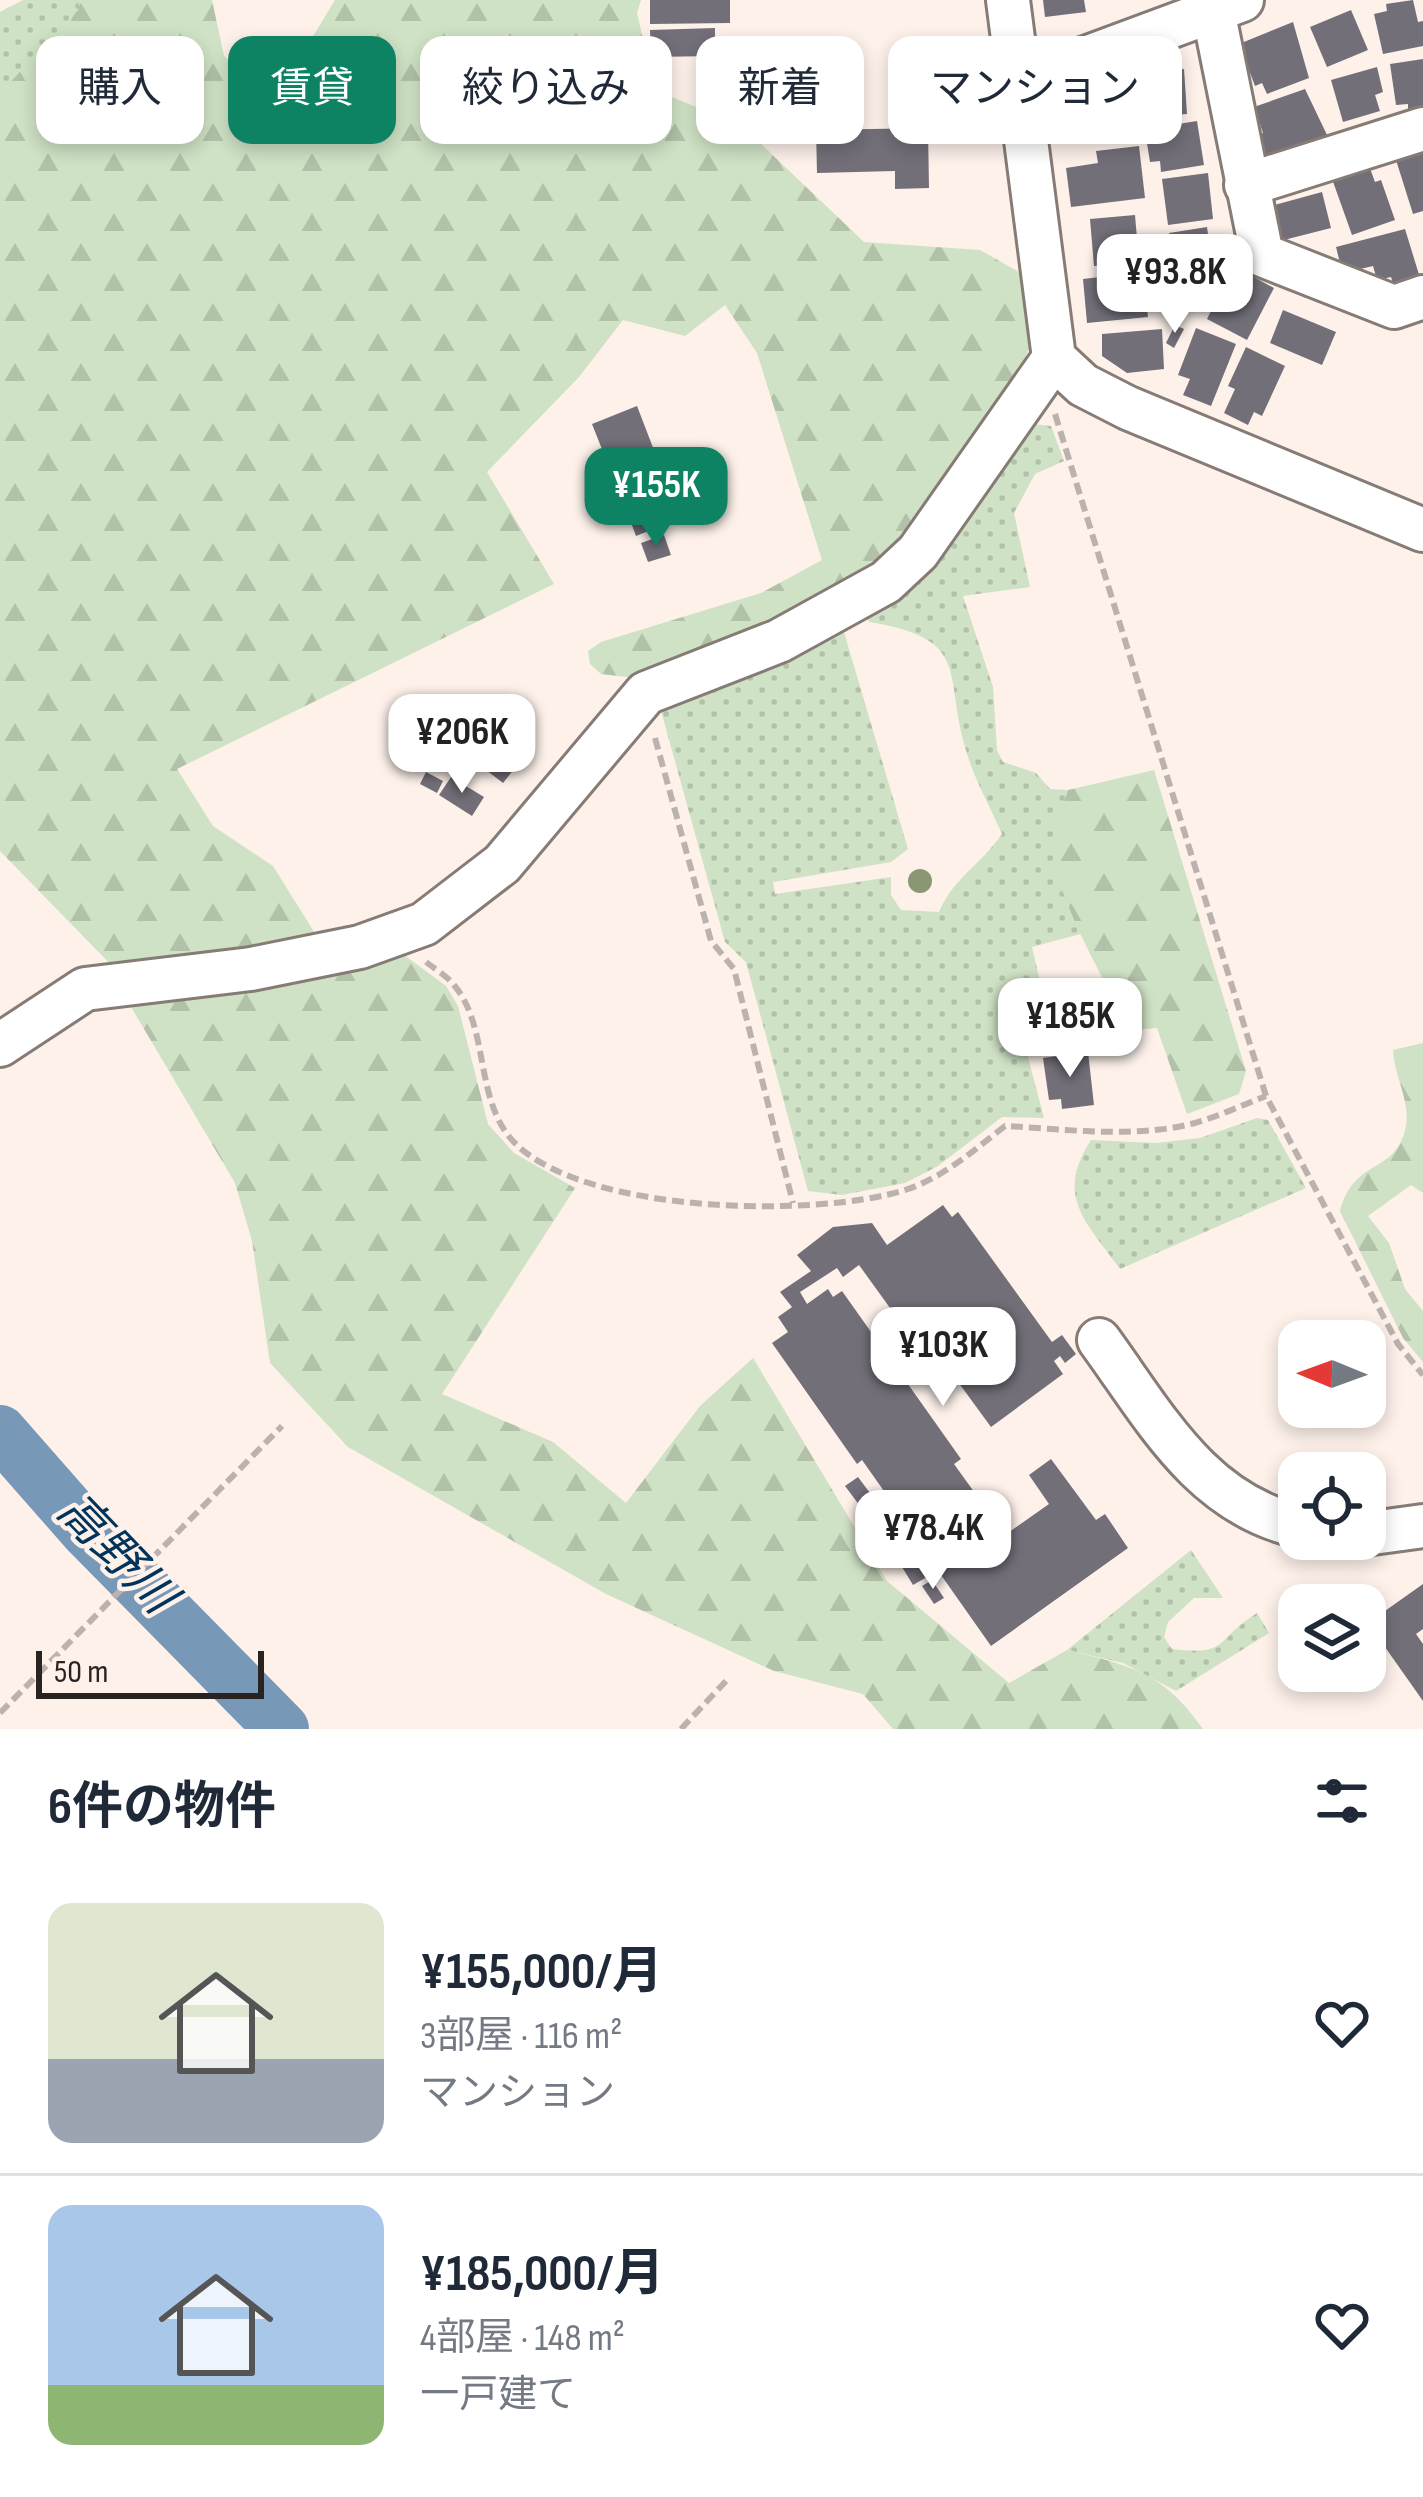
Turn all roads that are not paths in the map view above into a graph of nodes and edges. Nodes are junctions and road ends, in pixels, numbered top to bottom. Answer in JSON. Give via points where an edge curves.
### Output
{"nodes":[{"id":1,"x":1008,"y":0,"type":"edge"},
{"id":2,"x":1222,"y":4,"type":"edge"},
{"id":3,"x":1014,"y":36,"type":"edge"},
{"id":4,"x":1140,"y":36,"type":"edge"},
{"id":5,"x":1423,"y":130,"type":"edge"},
{"id":6,"x":1027,"y":144,"type":"edge"},
{"id":7,"x":1246,"y":185,"type":"junction"},
{"id":8,"x":1423,"y":296,"type":"edge"},
{"id":9,"x":1048,"y":367,"type":"junction"},
{"id":10,"x":1423,"y":530,"type":"edge"},
{"id":11,"x":0,"y":1045,"type":"edge"},
{"id":12,"x":1099,"y":1340,"type":"dead end"},
{"id":13,"x":1278,"y":1518,"type":"edge"},
{"id":14,"x":1423,"y":1526,"type":"edge"},
{"id":15,"x":1386,"y":1531,"type":"edge"}],
"edges":[{"from":1,"to":3,"type":"street"},
{"from":2,"to":4,"type":"street"},
{"from":2,"to":7,"type":"street"},
{"from":5,"to":7,"type":"street"},
{"from":6,"to":9,"type":"street"},
{"from":7,"to":8,"type":"street","via":[[1262,255],[1394,307]]},
{"from":9,"to":10,"type":"street"},
{"from":9,"to":11,"type":"street","via":[[918,552],[886,581],[779,641],[646,693],[502,864],[440,914],[395,937],[251,969],[85,989]]},
{"from":12,"to":13,"type":"street","via":[[1209,1483]]},
{"from":14,"to":15,"type":"street"}]}
